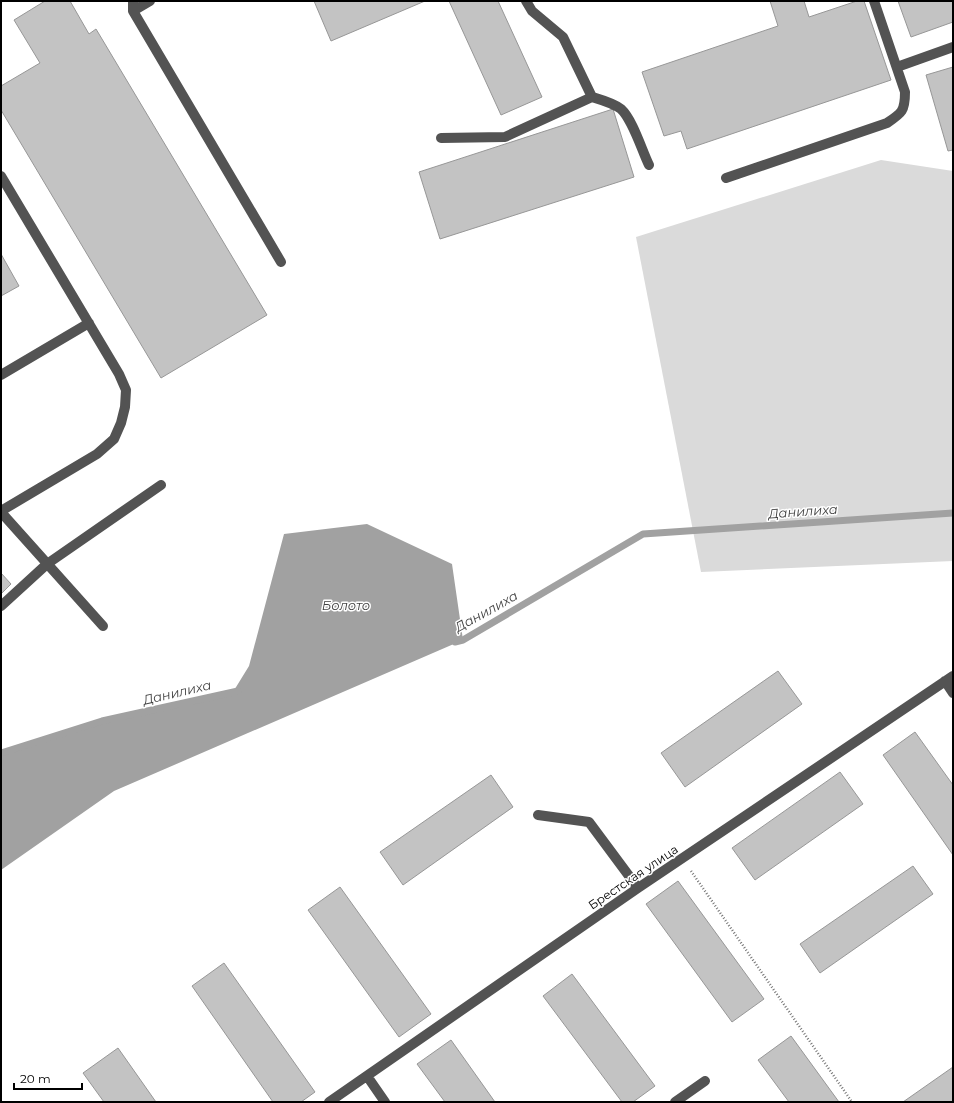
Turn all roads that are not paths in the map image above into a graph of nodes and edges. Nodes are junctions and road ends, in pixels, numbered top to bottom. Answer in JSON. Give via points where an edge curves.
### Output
{"nodes":[{"id":1,"x":150,"y":1,"type":"edge"},
{"id":2,"x":526,"y":1,"type":"edge"},
{"id":3,"x":874,"y":1,"type":"edge"},
{"id":4,"x":133,"y":6,"type":"edge"},
{"id":5,"x":953,"y":47,"type":"edge"},
{"id":6,"x":897,"y":67,"type":"junction"},
{"id":7,"x":592,"y":97,"type":"junction"},
{"id":8,"x":441,"y":138,"type":"dead end"},
{"id":9,"x":649,"y":166,"type":"dead end"},
{"id":10,"x":1,"y":176,"type":"edge"},
{"id":11,"x":726,"y":178,"type":"dead end"},
{"id":12,"x":281,"y":262,"type":"dead end"},
{"id":13,"x":89,"y":322,"type":"junction"},
{"id":14,"x":1,"y":375,"type":"edge"},
{"id":15,"x":161,"y":485,"type":"dead end"},
{"id":16,"x":1,"y":512,"type":"edge"},
{"id":17,"x":48,"y":564,"type":"junction"},
{"id":18,"x":1,"y":606,"type":"edge"},
{"id":19,"x":104,"y":626,"type":"dead end"},
{"id":20,"x":949,"y":678,"type":"edge"},
{"id":21,"x":953,"y":693,"type":"edge"},
{"id":22,"x":538,"y":815,"type":"dead end"},
{"id":23,"x":638,"y":888,"type":"junction"},
{"id":24,"x":367,"y":1076,"type":"junction"},
{"id":25,"x":705,"y":1081,"type":"dead end"},
{"id":26,"x":329,"y":1102,"type":"edge"},
{"id":27,"x":385,"y":1102,"type":"edge"},
{"id":28,"x":675,"y":1102,"type":"edge"}],
"edges":[{"from":1,"to":4,"type":"street"},
{"from":2,"to":7,"type":"street","via":[[532,10],[563,37]]},
{"from":3,"to":6,"type":"street"},
{"from":4,"to":12,"type":"street"},
{"from":5,"to":6,"type":"street"},
{"from":6,"to":11,"type":"street","via":[[905,92],[905,104],[900,114],[886,123]]},
{"from":7,"to":8,"type":"street","via":[[505,137]]},
{"from":7,"to":9,"type":"street","via":[[621,110]]},
{"from":10,"to":13,"type":"street"},
{"from":13,"to":14,"type":"street"},
{"from":13,"to":16,"type":"street","via":[[126,390],[123,418],[114,439],[97,454]]},
{"from":15,"to":17,"type":"street"},
{"from":16,"to":17,"type":"street"},
{"from":17,"to":18,"type":"street"},
{"from":17,"to":19,"type":"street"},
{"from":20,"to":21,"type":"street"},
{"from":20,"to":23,"type":"street","name":"Брестская улица"},
{"from":22,"to":23,"type":"street","via":[[589,822]]},
{"from":23,"to":24,"type":"street","name":"Брестская улица"},
{"from":24,"to":26,"type":"street","name":"Брестская улица"},
{"from":24,"to":27,"type":"street"},
{"from":25,"to":28,"type":"street"}]}
